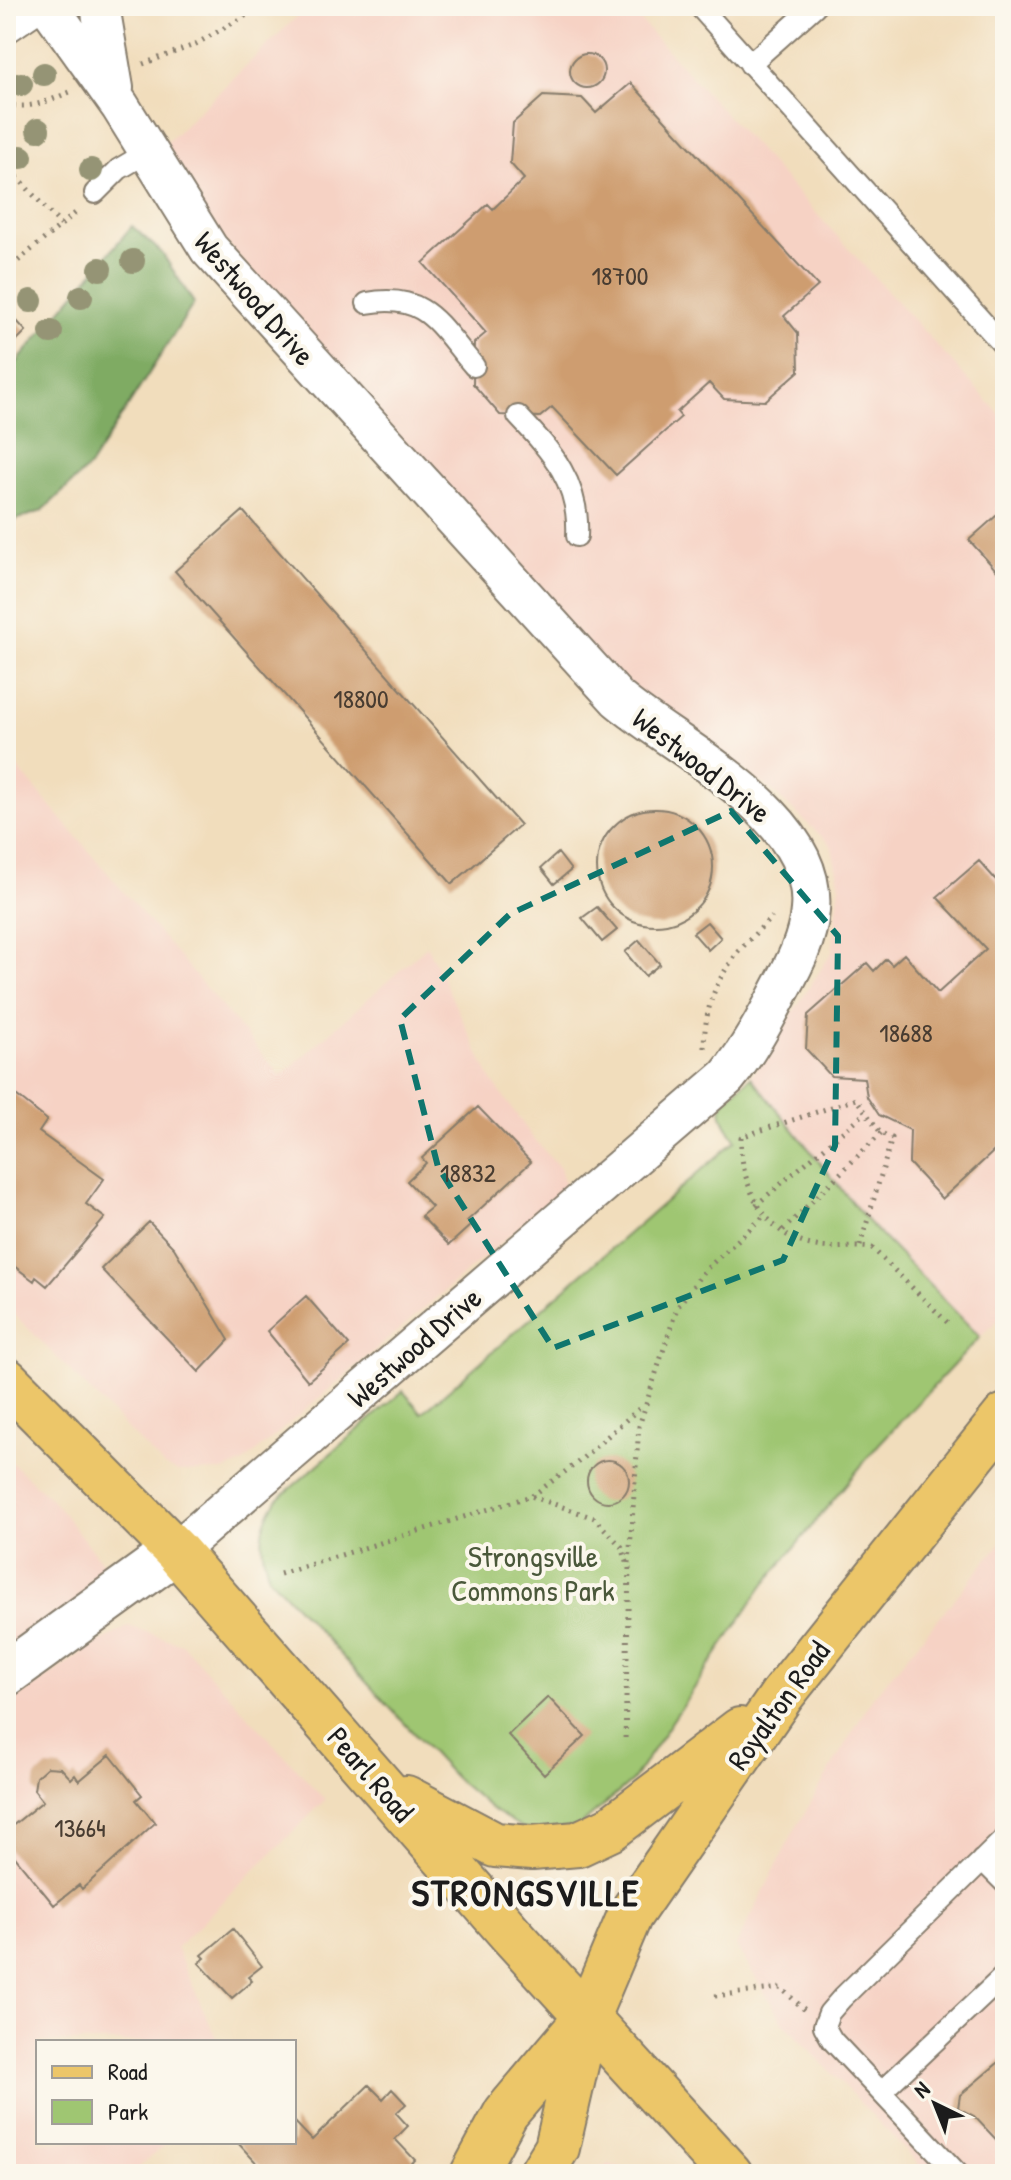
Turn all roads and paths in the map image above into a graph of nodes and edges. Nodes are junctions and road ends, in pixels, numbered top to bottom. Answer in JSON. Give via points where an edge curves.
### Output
{"nodes":[{"id":1,"x":43,"y":6,"type":"edge"},
{"id":2,"x":100,"y":6,"type":"edge"},
{"id":3,"x":263,"y":6,"type":"edge"},
{"id":4,"x":699,"y":6,"type":"edge"},
{"id":5,"x":815,"y":6,"type":"edge"},
{"id":6,"x":6,"y":23,"type":"edge"},
{"id":7,"x":750,"y":64,"type":"junction"},
{"id":8,"x":135,"y":67,"type":"dead end"},
{"id":9,"x":79,"y":88,"type":"dead end"},
{"id":10,"x":6,"y":104,"type":"edge"},
{"id":11,"x":120,"y":106,"type":"junction"},
{"id":12,"x":148,"y":152,"type":"junction"},
{"id":13,"x":6,"y":165,"type":"edge"},
{"id":14,"x":95,"y":193,"type":"joint"},
{"id":15,"x":61,"y":225,"type":"junction"},
{"id":16,"x":6,"y":271,"type":"edge"},
{"id":17,"x":367,"y":303,"type":"dead end"},
{"id":18,"x":1005,"y":347,"type":"edge"},
{"id":19,"x":474,"y":366,"type":"dead end"},
{"id":20,"x":518,"y":416,"type":"dead end"},
{"id":21,"x":577,"y":536,"type":"dead end"},
{"id":22,"x":705,"y":1014,"type":"dead end"},
{"id":23,"x":704,"y":1058,"type":"dead end"},
{"id":24,"x":865,"y":1113,"type":"junction"},
{"id":25,"x":881,"y":1133,"type":"junction"},
{"id":26,"x":756,"y":1205,"type":"junction"},
{"id":27,"x":765,"y":1215,"type":"junction"},
{"id":28,"x":783,"y":1230,"type":"junction"},
{"id":29,"x":860,"y":1246,"type":"junction"},
{"id":30,"x":950,"y":1325,"type":"dead end"},
{"id":31,"x":6,"y":1380,"type":"edge"},
{"id":32,"x":643,"y":1404,"type":"junction"},
{"id":33,"x":1005,"y":1416,"type":"edge"},
{"id":34,"x":531,"y":1496,"type":"junction"},
{"id":35,"x":176,"y":1551,"type":"junction"},
{"id":36,"x":629,"y":1568,"type":"junction"},
{"id":37,"x":280,"y":1574,"type":"dead end"},
{"id":38,"x":6,"y":1674,"type":"edge"},
{"id":39,"x":782,"y":1695,"type":"junction"},
{"id":40,"x":625,"y":1742,"type":"dead end"},
{"id":41,"x":378,"y":1782,"type":"junction"},
{"id":42,"x":1005,"y":1838,"type":"edge"},
{"id":43,"x":982,"y":1860,"type":"junction"},
{"id":44,"x":1005,"y":1883,"type":"edge"},
{"id":45,"x":1005,"y":1975,"type":"edge"},
{"id":46,"x":715,"y":1996,"type":"dead end"},
{"id":47,"x":587,"y":2017,"type":"junction"},
{"id":48,"x":824,"y":2026,"type":"junction"},
{"id":49,"x":881,"y":2092,"type":"junction"},
{"id":50,"x":473,"y":2174,"type":"edge"},
{"id":51,"x":541,"y":2174,"type":"edge"},
{"id":52,"x":730,"y":2174,"type":"edge"},
{"id":53,"x":958,"y":2174,"type":"edge"}],
"edges":[{"from":1,"to":6,"type":"street"},
{"from":1,"to":11,"type":"street","name":"Westwood Drive"},
{"from":2,"to":11,"type":"street","name":"Westwood Drive","via":[[108,70]]},
{"from":3,"to":8,"type":"path","via":[[194,45]]},
{"from":4,"to":7,"type":"lane"},
{"from":5,"to":7,"type":"lane"},
{"from":7,"to":18,"type":"lane"},
{"from":9,"to":10,"type":"path","via":[[41,104]]},
{"from":11,"to":12,"type":"street","name":"Westwood Drive"},
{"from":12,"to":14,"type":"lane","via":[[119,169]]},
{"from":12,"to":35,"type":"street","name":"Westwood Drive","via":[[219,260],[618,699],[772,816],[802,864],[811,909],[788,976],[727,1077]]},
{"from":13,"to":15,"type":"path"},
{"from":14,"to":15,"type":"path"},
{"from":15,"to":16,"type":"path"},
{"from":17,"to":19,"type":"lane","via":[[392,299],[424,310]]},
{"from":20,"to":21,"type":"lane","via":[[566,473],[578,514]]},
{"from":22,"to":23,"type":"path"},
{"from":24,"to":25,"type":"path"},
{"from":24,"to":26,"type":"path"},
{"from":24,"to":26,"type":"path","via":[[856,1099],[741,1137],[740,1156]]},
{"from":25,"to":28,"type":"path"},
{"from":25,"to":29,"type":"path","via":[[892,1138]]},
{"from":26,"to":27,"type":"path"},
{"from":27,"to":28,"type":"path"},
{"from":27,"to":32,"type":"path","via":[[683,1295]]},
{"from":28,"to":29,"type":"path","via":[[816,1247]]},
{"from":29,"to":30,"type":"path","via":[[881,1255]]},
{"from":31,"to":35,"type":"main road","name":"Pearl Road"},
{"from":32,"to":34,"type":"path"},
{"from":32,"to":36,"type":"path"},
{"from":33,"to":39,"type":"main road","name":"Royalton Road"},
{"from":34,"to":36,"type":"path","via":[[594,1518],[622,1547]]},
{"from":34,"to":37,"type":"path"},
{"from":35,"to":38,"type":"street","name":"Westwood Drive"},
{"from":35,"to":41,"type":"main road","name":"Pearl Road"},
{"from":36,"to":40,"type":"path"},
{"from":39,"to":41,"type":"main road","via":[[699,1765],[610,1829],[578,1844],[495,1845]]},
{"from":39,"to":47,"type":"main road","name":"Royalton Road","via":[[630,1915]]},
{"from":41,"to":47,"type":"main road","name":"Pearl Road"},
{"from":42,"to":43,"type":"lane"},
{"from":43,"to":44,"type":"lane"},
{"from":43,"to":48,"type":"lane","via":[[842,1998]]},
{"from":45,"to":49,"type":"lane"},
{"from":46,"to":48,"type":"path","via":[[781,1988]]},
{"from":47,"to":50,"type":"main road","name":"Royalton Road","via":[[506,2113]]},
{"from":47,"to":51,"type":"main road","name":"Royalton Road","via":[[557,2148]]},
{"from":47,"to":52,"type":"main road","name":"Pearl Road"},
{"from":48,"to":49,"type":"lane"},
{"from":49,"to":53,"type":"lane"}]}
